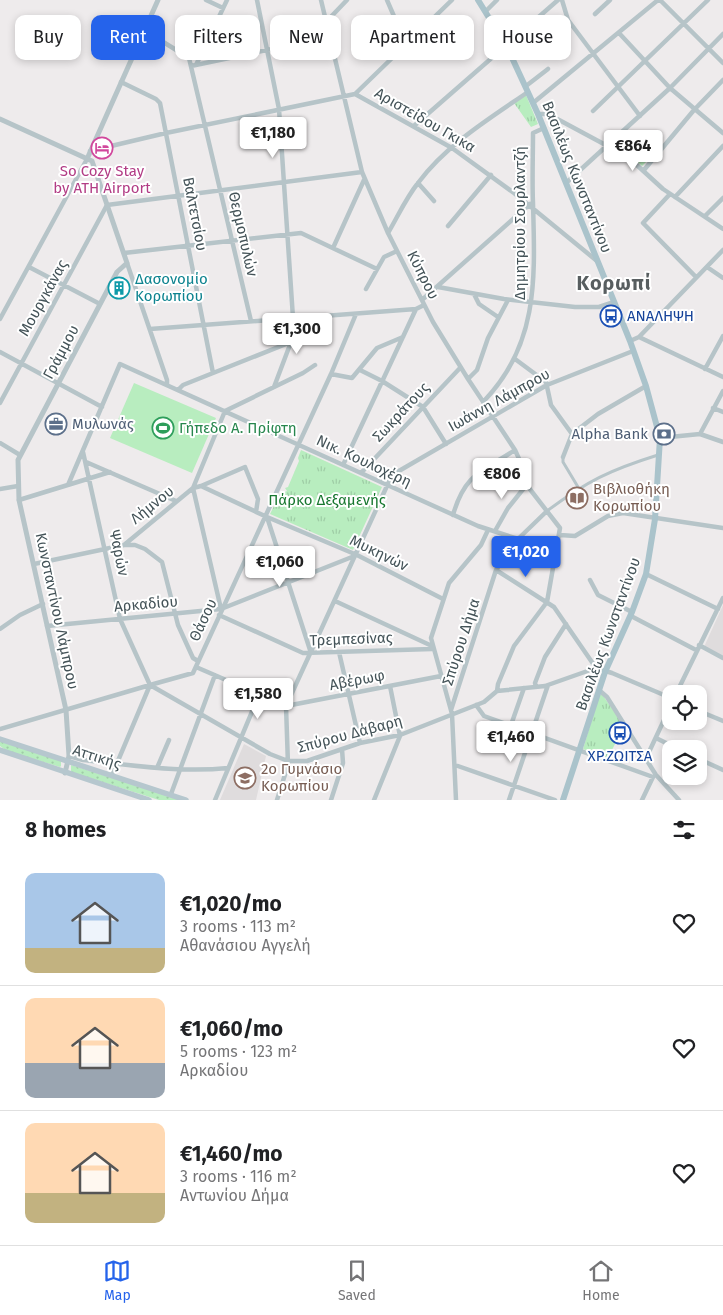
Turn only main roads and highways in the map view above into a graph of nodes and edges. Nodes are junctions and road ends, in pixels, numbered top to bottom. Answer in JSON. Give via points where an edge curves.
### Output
{"nodes":[{"id":1,"x":478,"y":0,"type":"edge"},
{"id":2,"x":2,"y":740,"type":"edge"},
{"id":3,"x":0,"y":750,"type":"edge"},
{"id":4,"x":149,"y":800,"type":"edge"},
{"id":5,"x":186,"y":800,"type":"edge"},
{"id":6,"x":563,"y":800,"type":"edge"}],
"edges":[{"from":1,"to":6,"type":"main road","name":"Βασιλέως Κωνσταντίνου","via":[[507,47],[544,128],[630,340],[660,438],[656,520],[646,574],[605,672]]},
{"from":2,"to":5,"type":"main road","name":"Αττικής","via":[[69,759]]},
{"from":3,"to":4,"type":"main road","name":"Αττικής"}]}
